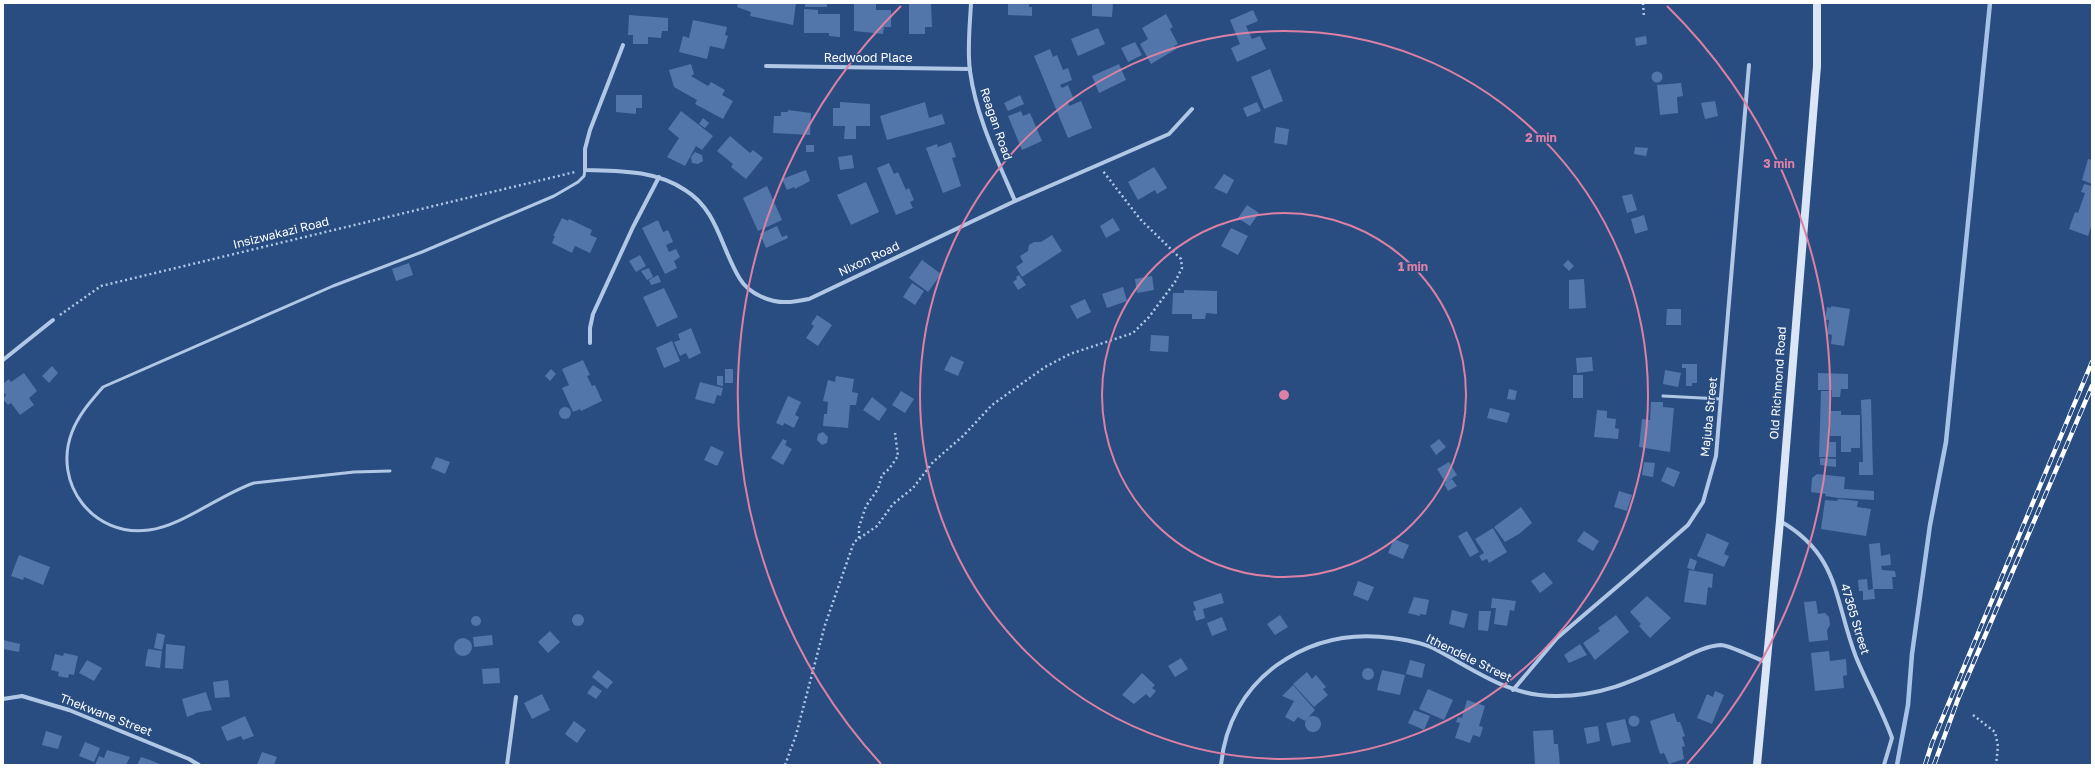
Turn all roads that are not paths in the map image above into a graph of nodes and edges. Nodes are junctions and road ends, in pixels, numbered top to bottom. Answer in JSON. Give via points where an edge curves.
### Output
{"nodes":[{"id":1,"x":971,"y":3,"type":"edge"},
{"id":2,"x":1817,"y":3,"type":"edge"},
{"id":3,"x":623,"y":45,"type":"dead end"},
{"id":4,"x":1749,"y":65,"type":"dead end"},
{"id":5,"x":766,"y":66,"type":"dead end"},
{"id":6,"x":970,"y":69,"type":"junction"},
{"id":7,"x":1192,"y":110,"type":"dead end"},
{"id":8,"x":585,"y":170,"type":"junction"},
{"id":9,"x":659,"y":178,"type":"junction"},
{"id":10,"x":1015,"y":201,"type":"junction"},
{"id":11,"x":53,"y":320,"type":"road end"},
{"id":12,"x":590,"y":343,"type":"dead end"},
{"id":13,"x":3,"y":360,"type":"edge"},
{"id":14,"x":1663,"y":396,"type":"dead end"},
{"id":15,"x":1721,"y":399,"type":"junction"},
{"id":16,"x":390,"y":471,"type":"dead end"},
{"id":17,"x":1780,"y":521,"type":"junction"},
{"id":18,"x":1766,"y":662,"type":"junction"},
{"id":19,"x":1513,"y":690,"type":"junction"},
{"id":20,"x":516,"y":697,"type":"dead end"},
{"id":21,"x":3,"y":699,"type":"edge"},
{"id":22,"x":199,"y":765,"type":"edge"},
{"id":23,"x":507,"y":765,"type":"edge"},
{"id":24,"x":1220,"y":765,"type":"edge"},
{"id":25,"x":1757,"y":765,"type":"edge"},
{"id":26,"x":1884,"y":765,"type":"edge"}],
"edges":[{"from":1,"to":6,"type":"street","name":"Reagan Road"},
{"from":2,"to":17,"type":"street","name":"Old Richmond Road","via":[[1817,66]]},
{"from":3,"to":8,"type":"street","via":[[590,130],[585,149]]},
{"from":4,"to":15,"type":"street","name":"Majuba Street"},
{"from":5,"to":6,"type":"street","name":"Redwood Place"},
{"from":6,"to":10,"type":"street","name":"Reagan Road","via":[[976,103]]},
{"from":7,"to":10,"type":"street","name":"Nixon Road","via":[[1169,134]]},
{"from":8,"to":9,"type":"street","name":"Nixon Road","via":[[637,171]]},
{"from":8,"to":16,"type":"lane","via":[[584,176],[578,182],[554,196],[422,252],[333,286],[103,387],[86,406],[72,432],[68,458],[69,481],[81,502],[92,514],[104,523],[139,531],[171,524],[254,483]]},
{"from":9,"to":10,"type":"street","name":"Nixon Road","via":[[685,189],[703,204],[716,225],[740,280],[754,293],[766,299],[787,302],[809,299]]},
{"from":9,"to":12,"type":"street","via":[[593,314]]},
{"from":11,"to":13,"type":"street"},
{"from":14,"to":15,"type":"lane"},
{"from":15,"to":19,"type":"street","name":"Majuba Street","via":[[1716,456],[1710,480],[1703,502],[1688,524],[1557,638]]},
{"from":17,"to":18,"type":"street","name":"Old Richmond Road"},
{"from":17,"to":26,"type":"street","name":"47365 Street","via":[[1797,531],[1811,544],[1836,588],[1857,659],[1892,738]]},
{"from":18,"to":19,"type":"street","name":"Ithendele Street","via":[[1722,645],[1704,649],[1621,687],[1600,692],[1556,696]]},
{"from":18,"to":25,"type":"street","name":"Old Richmond Road"},
{"from":19,"to":24,"type":"street","name":"Ithendele Street","via":[[1487,679],[1431,647],[1403,639],[1371,635],[1346,636],[1314,644],[1288,657],[1250,689],[1233,716],[1223,744]]},
{"from":20,"to":23,"type":"street"},
{"from":21,"to":22,"type":"street","name":"Thekwane Street","via":[[22,696],[69,710]]}]}
